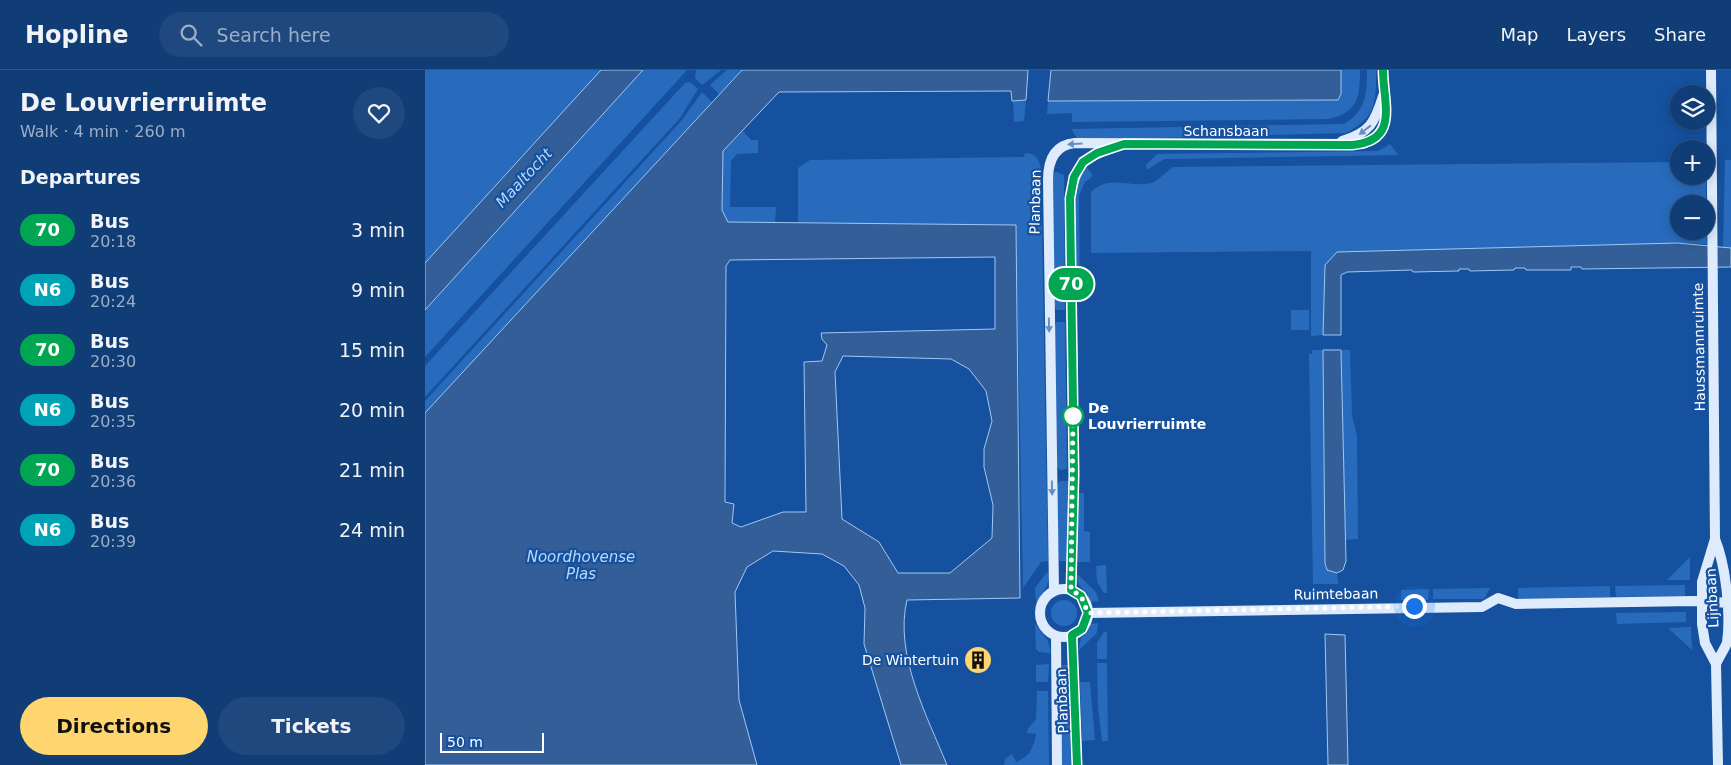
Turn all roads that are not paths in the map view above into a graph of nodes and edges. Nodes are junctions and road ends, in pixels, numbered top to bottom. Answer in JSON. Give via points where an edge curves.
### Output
{"nodes":[{"id":1,"x":1383,"y":70,"type":"edge"},
{"id":2,"x":1711,"y":70,"type":"edge"},
{"id":3,"x":1124,"y":144,"type":"junction"},
{"id":4,"x":1715,"y":539,"type":"junction"},
{"id":5,"x":1054,"y":590,"type":"junction"},
{"id":6,"x":1071,"y":590,"type":"junction"},
{"id":7,"x":1702,"y":602,"type":"junction"},
{"id":8,"x":1730,"y":603,"type":"edge"},
{"id":9,"x":1088,"y":613,"type":"junction"},
{"id":10,"x":1072,"y":635,"type":"junction"},
{"id":11,"x":1056,"y":636,"type":"junction"},
{"id":12,"x":1716,"y":664,"type":"junction"},
{"id":13,"x":1057,"y":765,"type":"edge"},
{"id":14,"x":1077,"y":765,"type":"edge"},
{"id":15,"x":1718,"y":765,"type":"edge"}],
"edges":[{"from":1,"to":3,"type":"street","name":"Schansbaan","via":[[1383,96],[1376,119],[1354,137],[1329,144]]},
{"from":2,"to":4,"type":"street","name":"Haussmannruimte"},
{"from":3,"to":5,"type":"street","name":"Planbaan","one_way":true,"via":[[1068,144],[1055,152],[1048,168]]},
{"from":3,"to":6,"type":"street","via":[[1097,153],[1083,162],[1074,177],[1070,198],[1074,465]]},
{"from":4,"to":7,"type":"street","name":"Lijnbaan","via":[[1702,582]]},
{"from":4,"to":8,"type":"street","name":"Lijnbaan","via":[[1724,560]]},
{"from":5,"to":6,"type":"street"},
{"from":5,"to":11,"type":"street","via":[[1043,600],[1039,613],[1043,624]]},
{"from":6,"to":9,"type":"street","via":[[1081,596]]},
{"from":7,"to":8,"type":"street","name":"Ruimtebaan"},
{"from":7,"to":9,"type":"street","name":"Ruimtebaan","via":[[1516,604],[1498,598],[1482,607]]},
{"from":7,"to":12,"type":"street","name":"Lijnbaan","via":[[1705,644]]},
{"from":8,"to":12,"type":"street","name":"Lijnbaan","via":[[1727,642]]},
{"from":9,"to":10,"type":"street","via":[[1082,629]]},
{"from":10,"to":11,"type":"street"},
{"from":10,"to":14,"type":"street","name":"Planbaan"},
{"from":11,"to":13,"type":"street","name":"Planbaan"},
{"from":12,"to":15,"type":"street","name":"Lijnbaan"}]}
